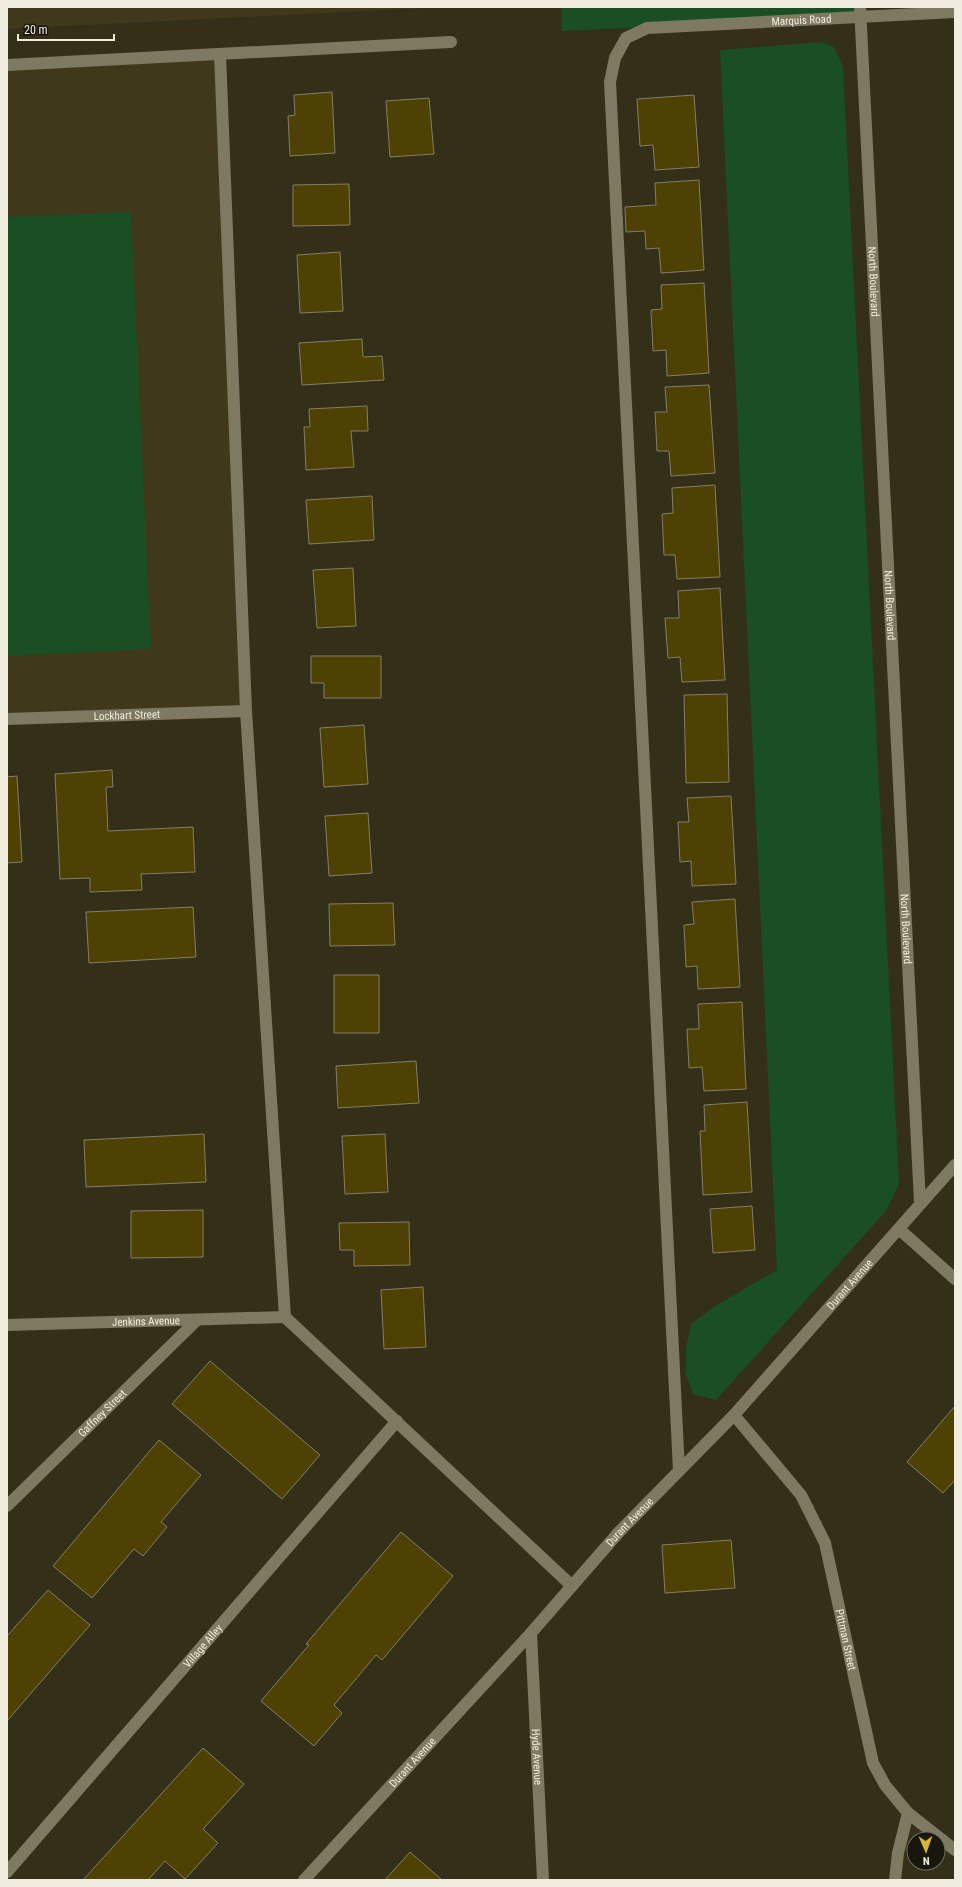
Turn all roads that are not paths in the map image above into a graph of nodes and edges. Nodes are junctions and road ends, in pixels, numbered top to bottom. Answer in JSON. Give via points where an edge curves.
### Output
{"nodes":[{"id":1,"x":860,"y":12,"type":"edge"},
{"id":2,"x":955,"y":12,"type":"edge"},
{"id":3,"x":451,"y":42,"type":"dead end"},
{"id":4,"x":220,"y":54,"type":"junction"},
{"id":5,"x":7,"y":65,"type":"edge"},
{"id":6,"x":246,"y":711,"type":"junction"},
{"id":7,"x":7,"y":719,"type":"edge"},
{"id":8,"x":955,"y":1165,"type":"edge"},
{"id":9,"x":920,"y":1203,"type":"junction"},
{"id":10,"x":899,"y":1229,"type":"junction"},
{"id":11,"x":955,"y":1279,"type":"edge"},
{"id":12,"x":285,"y":1318,"type":"junction"},
{"id":13,"x":197,"y":1320,"type":"junction"},
{"id":14,"x":7,"y":1325,"type":"edge"},
{"id":15,"x":734,"y":1415,"type":"junction"},
{"id":16,"x":397,"y":1421,"type":"junction"},
{"id":17,"x":679,"y":1470,"type":"junction"},
{"id":18,"x":7,"y":1506,"type":"edge"},
{"id":19,"x":572,"y":1586,"type":"junction"},
{"id":20,"x":531,"y":1633,"type":"junction"},
{"id":21,"x":908,"y":1813,"type":"junction"},
{"id":22,"x":955,"y":1850,"type":"edge"},
{"id":23,"x":7,"y":1871,"type":"edge"},
{"id":24,"x":304,"y":1880,"type":"edge"},
{"id":25,"x":543,"y":1880,"type":"edge"},
{"id":26,"x":895,"y":1880,"type":"edge"}],
"edges":[{"from":1,"to":2,"type":"street","name":"Marquis Road"},
{"from":1,"to":9,"type":"street","name":"North Boulevard"},
{"from":1,"to":17,"type":"street","name":"Marquis Road","via":[[647,28],[626,38],[614,58],[610,82]]},
{"from":3,"to":4,"type":"street"},
{"from":4,"to":5,"type":"street"},
{"from":4,"to":6,"type":"street"},
{"from":6,"to":7,"type":"street","name":"Lockhart Street"},
{"from":6,"to":12,"type":"street"},
{"from":8,"to":9,"type":"street","name":"Durant Avenue"},
{"from":9,"to":10,"type":"street","name":"Durant Avenue"},
{"from":10,"to":11,"type":"street"},
{"from":10,"to":15,"type":"street","name":"Durant Avenue"},
{"from":12,"to":13,"type":"street","name":"Jenkins Avenue"},
{"from":12,"to":16,"type":"street"},
{"from":13,"to":14,"type":"street","name":"Jenkins Avenue"},
{"from":13,"to":18,"type":"street","name":"Gaffney Street"},
{"from":15,"to":17,"type":"street","name":"Durant Avenue"},
{"from":15,"to":21,"type":"street","name":"Pittman Street","via":[[801,1495],[825,1543],[873,1763],[885,1785]]},
{"from":16,"to":19,"type":"street"},
{"from":16,"to":23,"type":"street","name":"Village Alley"},
{"from":17,"to":19,"type":"street","name":"Durant Avenue","via":[[619,1532]]},
{"from":19,"to":20,"type":"street","name":"Durant Avenue"},
{"from":20,"to":24,"type":"street","name":"Durant Avenue"},
{"from":20,"to":25,"type":"street","name":"Hyde Avenue"},
{"from":21,"to":22,"type":"street","name":"Pittman Street"},
{"from":21,"to":26,"type":"street","via":[[898,1853]]}]}
